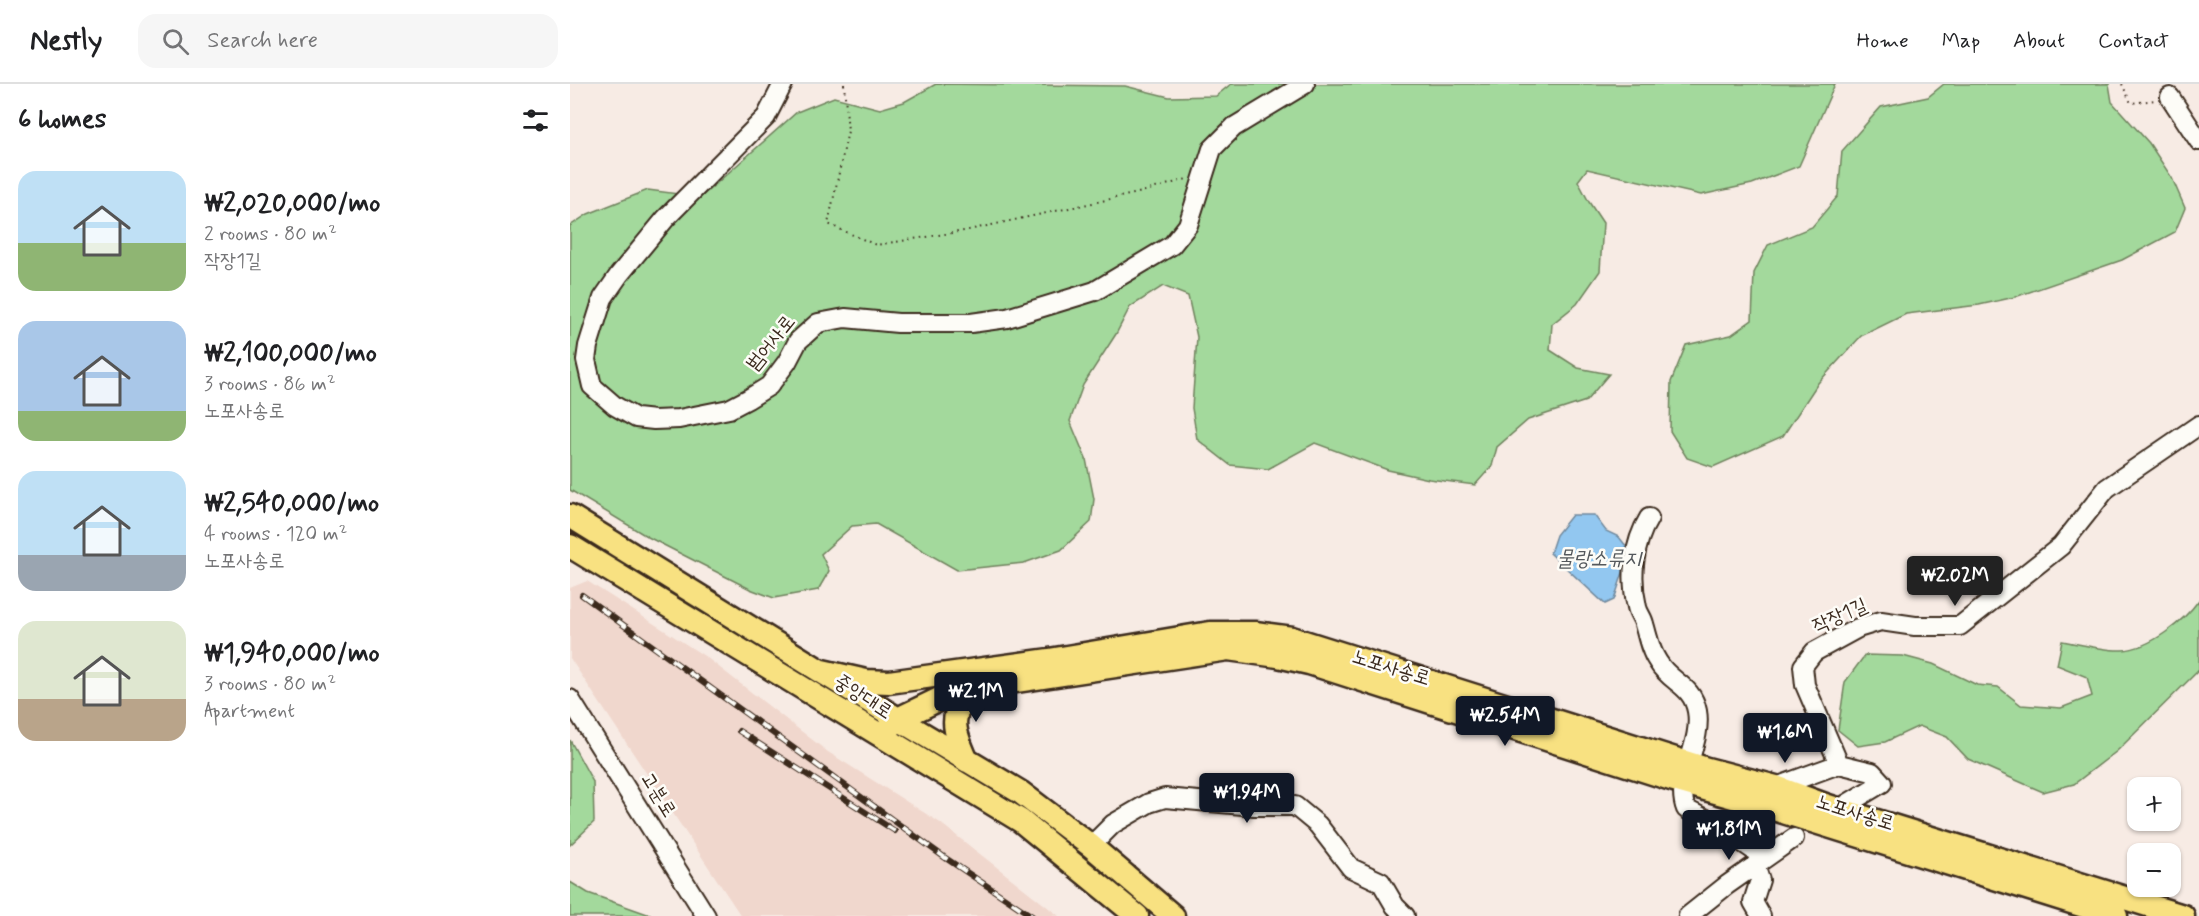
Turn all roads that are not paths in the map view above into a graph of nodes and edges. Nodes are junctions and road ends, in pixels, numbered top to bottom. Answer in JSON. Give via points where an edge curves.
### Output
{"nodes":[{"id":1,"x":783,"y":84,"type":"edge"},
{"id":2,"x":1305,"y":84,"type":"edge"},
{"id":3,"x":2170,"y":97,"type":"road end"},
{"id":4,"x":2199,"y":141,"type":"edge"},
{"id":5,"x":2199,"y":425,"type":"edge"},
{"id":6,"x":570,"y":516,"type":"edge"},
{"id":7,"x":1648,"y":518,"type":"dead end"},
{"id":8,"x":573,"y":550,"type":"edge"},
{"id":9,"x":822,"y":670,"type":"junction"},
{"id":10,"x":984,"y":686,"type":"junction"},
{"id":11,"x":570,"y":699,"type":"edge"},
{"id":12,"x":898,"y":719,"type":"junction"},
{"id":13,"x":882,"y":736,"type":"junction"},
{"id":14,"x":967,"y":761,"type":"junction"},
{"id":15,"x":1839,"y":764,"type":"junction"},
{"id":16,"x":1687,"y":772,"type":"junction"},
{"id":17,"x":1776,"y":787,"type":"junction"},
{"id":18,"x":1847,"y":804,"type":"dead end"},
{"id":19,"x":1764,"y":806,"type":"junction"},
{"id":20,"x":1794,"y":838,"type":"dead end"},
{"id":21,"x":1091,"y":846,"type":"junction"},
{"id":22,"x":1760,"y":862,"type":"junction"},
{"id":23,"x":706,"y":916,"type":"edge"},
{"id":24,"x":1137,"y":916,"type":"edge"},
{"id":25,"x":1173,"y":916,"type":"edge"},
{"id":26,"x":1405,"y":916,"type":"edge"},
{"id":27,"x":1689,"y":916,"type":"edge"},
{"id":28,"x":1761,"y":916,"type":"edge"},
{"id":29,"x":2116,"y":916,"type":"edge"},
{"id":30,"x":2183,"y":916,"type":"edge"}],
"edges":[{"from":1,"to":2,"type":"street","name":"범어사로","via":[[766,117],[666,218],[603,298],[586,353],[592,386],[636,418],[679,419],[729,409],[769,386],[798,340],[818,323],[845,318],[971,323],[1006,318],[1095,291],[1172,245],[1188,225],[1212,149],[1234,127]]},
{"from":3,"to":4,"type":"street"},
{"from":5,"to":15,"type":"street","name":"작장1길","via":[[2107,488],[2061,546],[1960,626],[1881,621],[1858,628],[1814,652],[1803,666],[1805,685]]},
{"from":6,"to":9,"type":"main road","name":"중앙대로"},
{"from":7,"to":16,"type":"street","via":[[1634,561],[1634,596],[1658,663],[1690,692],[1696,709],[1697,736]]},
{"from":8,"to":13,"type":"main road","name":"중앙대로"},
{"from":9,"to":12,"type":"main road","name":"중앙대로"},
{"from":9,"to":16,"type":"main road","name":"노포사송로","via":[[866,681],[890,682],[1210,633],[1255,633],[1292,638],[1328,649]]},
{"from":10,"to":12,"type":"main road","name":"노포사송로","via":[[950,694]]},
{"from":10,"to":14,"type":"main road","via":[[959,708],[956,719],[957,738]]},
{"from":10,"to":16,"type":"main road","name":"노포사송로","via":[[1228,649],[1309,663]]},
{"from":11,"to":23,"type":"street","name":"고분로"},
{"from":12,"to":13,"type":"main road","name":"노포사송로"},
{"from":12,"to":14,"type":"main road","name":"중앙대로"},
{"from":13,"to":24,"type":"main road","name":"중앙대로","via":[[1021,822]]},
{"from":14,"to":21,"type":"main road","name":"중앙대로","via":[[1020,792]]},
{"from":15,"to":17,"type":"street"},
{"from":15,"to":18,"type":"street","via":[[1872,772],[1882,783]]},
{"from":16,"to":17,"type":"main road","name":"노포사송로"},
{"from":16,"to":19,"type":"main road","name":"노포사송로"},
{"from":16,"to":22,"type":"street","via":[[1682,797],[1686,809],[1717,825]]},
{"from":17,"to":19,"type":"street"},
{"from":17,"to":30,"type":"main road","name":"노포사송로"},
{"from":19,"to":29,"type":"main road","name":"노포사송로"},
{"from":20,"to":22,"type":"street"},
{"from":21,"to":25,"type":"main road","name":"중앙대로"},
{"from":21,"to":26,"type":"street","via":[[1113,824],[1165,798],[1254,807],[1288,805],[1303,811],[1318,825],[1351,868],[1381,882]]},
{"from":22,"to":27,"type":"street"},
{"from":22,"to":28,"type":"street","via":[[1760,880],[1753,902]]}]}
